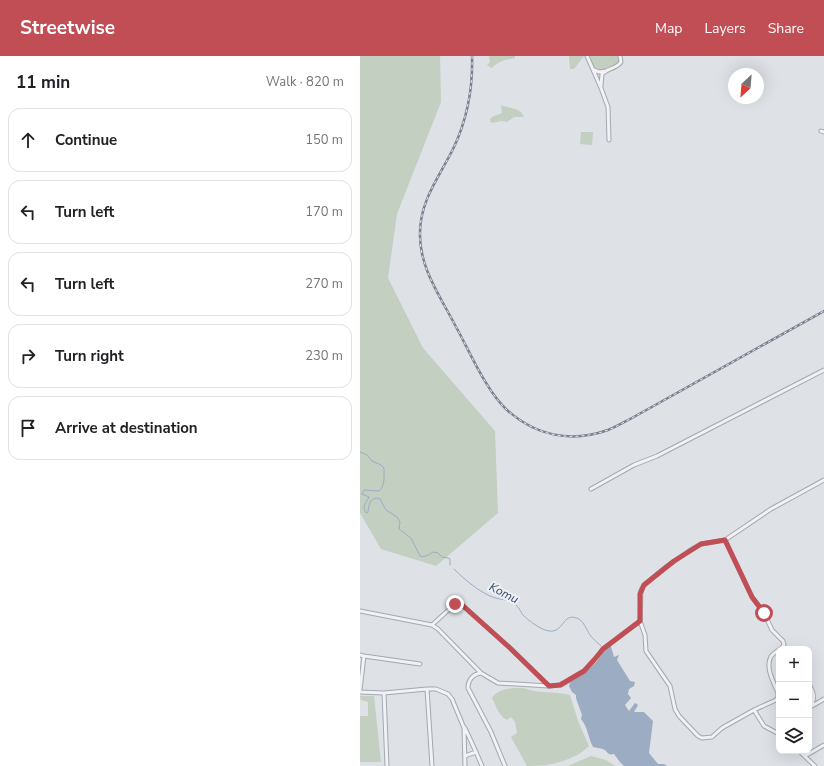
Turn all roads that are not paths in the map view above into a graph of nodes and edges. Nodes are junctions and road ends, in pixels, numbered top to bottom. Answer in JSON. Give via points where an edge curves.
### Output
{"nodes":[{"id":1,"x":587,"y":56,"type":"edge"},
{"id":2,"x":620,"y":56,"type":"edge"},
{"id":3,"x":593,"y":70,"type":"junction"},
{"id":4,"x":606,"y":71,"type":"junction"},
{"id":5,"x":601,"y":88,"type":"junction"},
{"id":6,"x":609,"y":140,"type":"dead end"},
{"id":7,"x":824,"y":370,"type":"edge"},
{"id":8,"x":824,"y":480,"type":"edge"},
{"id":9,"x":591,"y":489,"type":"dead end"},
{"id":10,"x":725,"y":540,"type":"junction"},
{"id":11,"x":360,"y":611,"type":"edge"},
{"id":12,"x":640,"y":621,"type":"junction"},
{"id":13,"x":432,"y":625,"type":"junction"},
{"id":14,"x":784,"y":645,"type":"edge"},
{"id":15,"x":776,"y":652,"type":"edge"},
{"id":16,"x":362,"y":656,"type":"edge"},
{"id":17,"x":420,"y":664,"type":"dead end"},
{"id":18,"x":481,"y":673,"type":"junction"},
{"id":19,"x":549,"y":686,"type":"junction"},
{"id":20,"x":427,"y":689,"type":"junction"},
{"id":21,"x":360,"y":691,"type":"edge"},
{"id":22,"x":812,"y":692,"type":"edge"},
{"id":23,"x":384,"y":693,"type":"junction"},
{"id":24,"x":824,"y":699,"type":"edge"},
{"id":25,"x":812,"y":703,"type":"edge"},
{"id":26,"x":812,"y":705,"type":"edge"},
{"id":27,"x":754,"y":710,"type":"junction"},
{"id":28,"x":464,"y":728,"type":"junction"},
{"id":29,"x":776,"y":732,"type":"edge"},
{"id":30,"x":824,"y":745,"type":"edge"},
{"id":31,"x":476,"y":752,"type":"junction"},
{"id":32,"x":803,"y":754,"type":"edge"},
{"id":33,"x":465,"y":756,"type":"junction"},
{"id":34,"x":805,"y":756,"type":"junction"},
{"id":35,"x":387,"y":766,"type":"edge"},
{"id":36,"x":432,"y":766,"type":"edge"},
{"id":37,"x":465,"y":766,"type":"edge"},
{"id":38,"x":482,"y":766,"type":"edge"},
{"id":39,"x":505,"y":766,"type":"edge"},
{"id":40,"x":815,"y":766,"type":"edge"}],
"edges":[{"from":1,"to":3,"type":"street"},
{"from":2,"to":4,"type":"street","via":[[621,62],[618,67]]},
{"from":3,"to":4,"type":"street"},
{"from":3,"to":5,"type":"street"},
{"from":4,"to":5,"type":"street","via":[[602,74]]},
{"from":5,"to":6,"type":"street","via":[[608,107]]},
{"from":7,"to":9,"type":"street"},
{"from":8,"to":10,"type":"street","via":[[771,509]]},
{"from":10,"to":12,"type":"street","via":[[701,544],[644,585],[640,594]]},
{"from":10,"to":14,"type":"street","via":[[752,597]]},
{"from":11,"to":13,"type":"street"},
{"from":12,"to":19,"type":"street","via":[[603,649],[584,671],[560,685]]},
{"from":12,"to":27,"type":"street","via":[[645,635],[646,651],[670,686],[675,709],[698,736],[712,737],[722,728]]},
{"from":13,"to":18,"type":"street"},
{"from":13,"to":19,"type":"street","via":[[455,604],[461,604]]},
{"from":15,"to":27,"type":"street","via":[[769,659],[769,666],[778,697]]},
{"from":16,"to":17,"type":"street"},
{"from":16,"to":21,"type":"street"},
{"from":18,"to":19,"type":"street","via":[[498,683]]},
{"from":18,"to":39,"type":"street","via":[[473,676],[468,688]]},
{"from":20,"to":23,"type":"street"},
{"from":20,"to":28,"type":"street","via":[[436,689],[452,698]]},
{"from":20,"to":36,"type":"street"},
{"from":21,"to":23,"type":"street"},
{"from":22,"to":25,"type":"street"},
{"from":23,"to":35,"type":"street"},
{"from":24,"to":26,"type":"street"},
{"from":27,"to":29,"type":"street","via":[[764,726]]},
{"from":28,"to":31,"type":"street"},
{"from":28,"to":33,"type":"street"},
{"from":30,"to":34,"type":"street"},
{"from":31,"to":33,"type":"street"},
{"from":31,"to":38,"type":"street"},
{"from":32,"to":34,"type":"street"},
{"from":33,"to":37,"type":"street"},
{"from":34,"to":40,"type":"street"}]}
